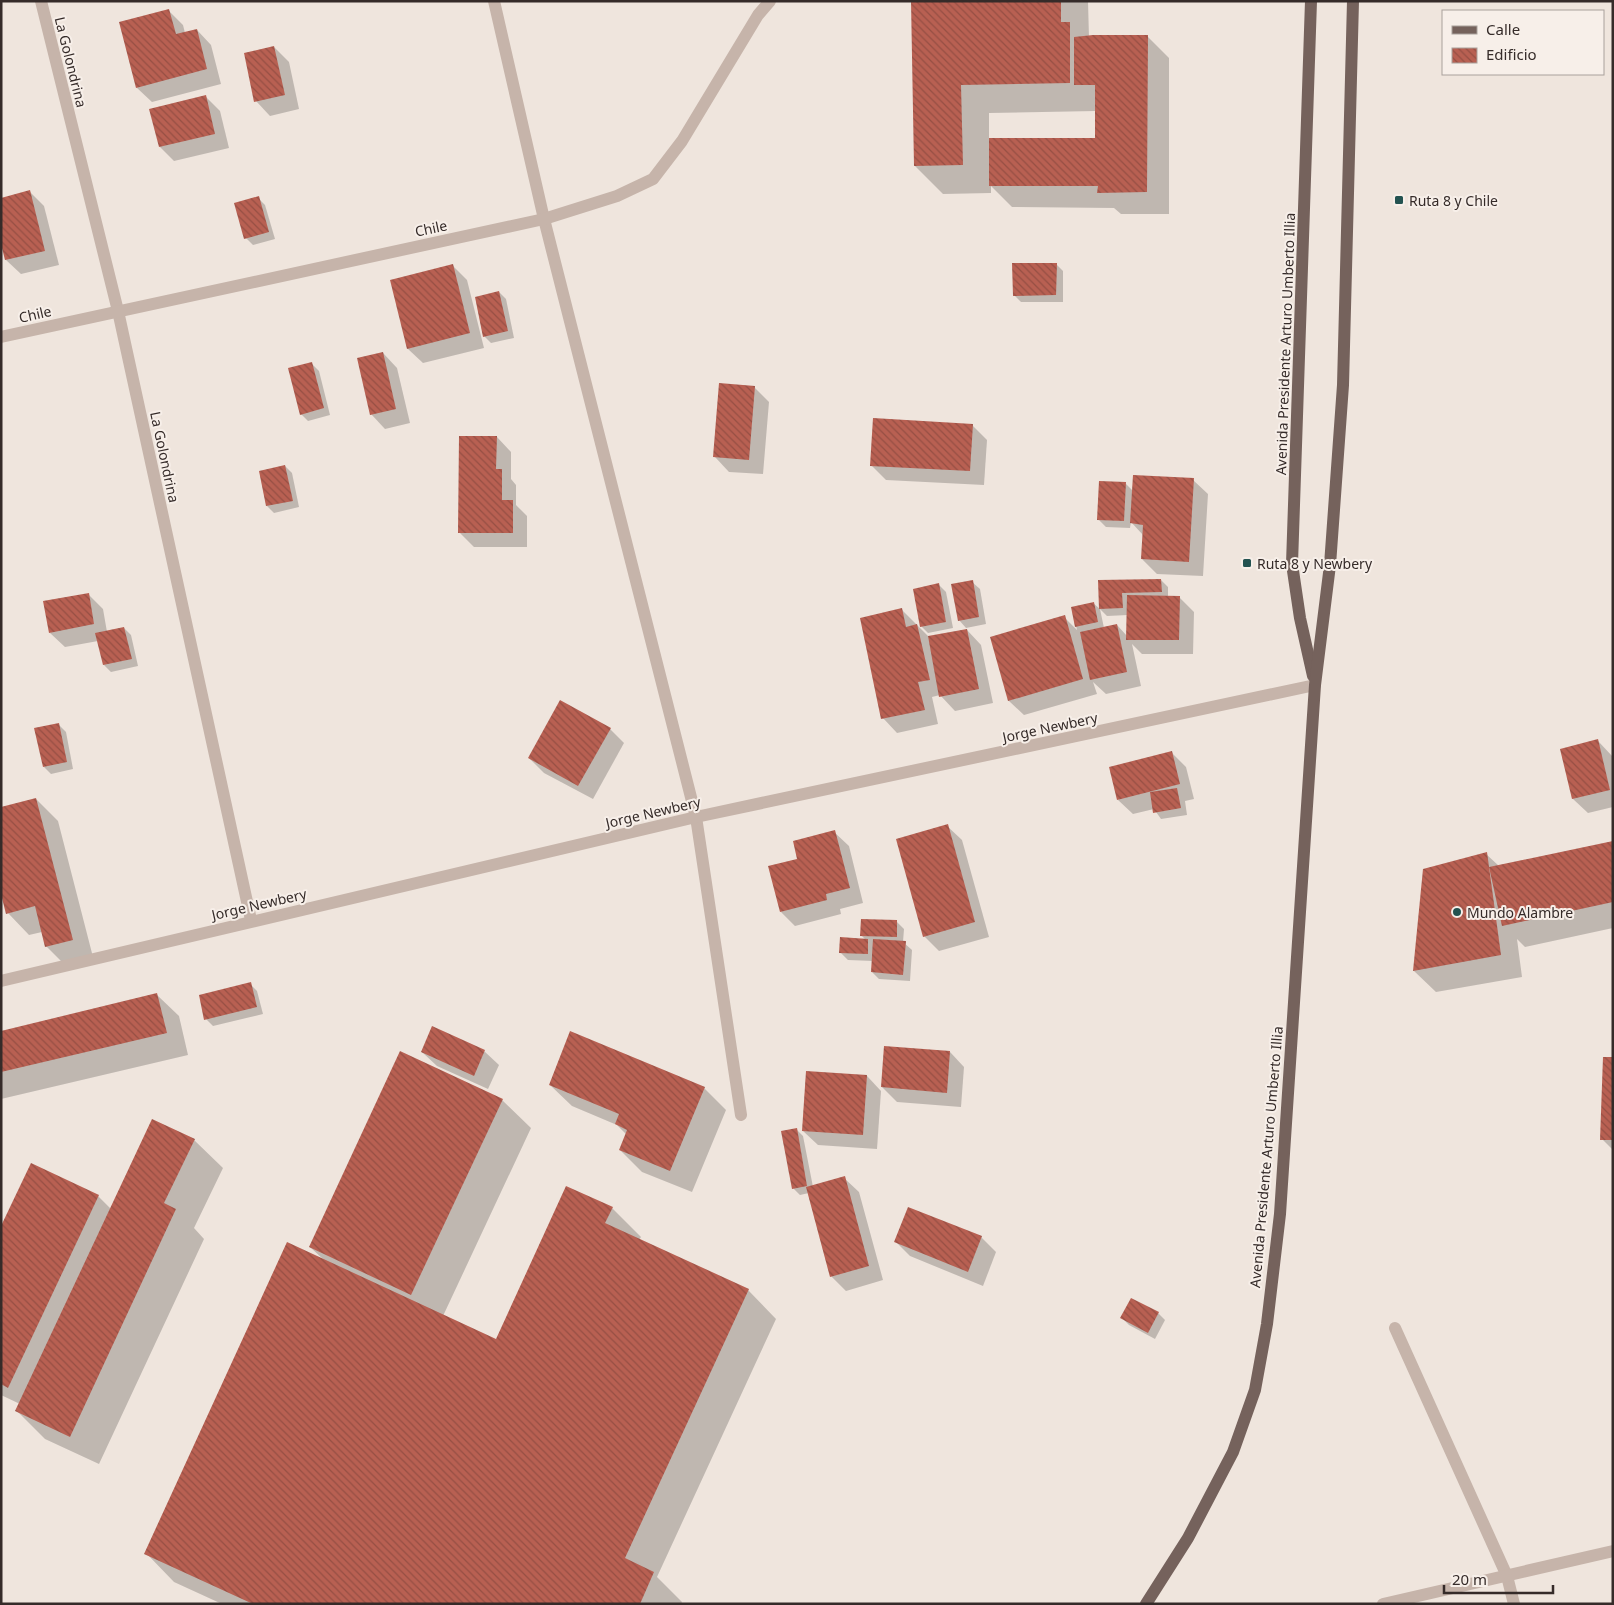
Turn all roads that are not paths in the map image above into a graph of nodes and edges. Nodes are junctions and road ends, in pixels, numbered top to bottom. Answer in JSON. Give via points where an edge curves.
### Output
{"nodes":[{"id":1,"x":41,"y":1,"type":"edge"},
{"id":2,"x":494,"y":1,"type":"edge"},
{"id":3,"x":770,"y":1,"type":"edge"},
{"id":4,"x":1311,"y":1,"type":"edge"},
{"id":5,"x":1353,"y":1,"type":"edge"},
{"id":6,"x":544,"y":219,"type":"junction"},
{"id":7,"x":118,"y":311,"type":"junction"},
{"id":8,"x":1,"y":338,"type":"edge"},
{"id":9,"x":1315,"y":685,"type":"junction"},
{"id":10,"x":696,"y":817,"type":"junction"},
{"id":11,"x":251,"y":920,"type":"junction"},
{"id":12,"x":1,"y":981,"type":"edge"},
{"id":13,"x":741,"y":1115,"type":"dead end"},
{"id":14,"x":1396,"y":1328,"type":"dead end"},
{"id":15,"x":1613,"y":1551,"type":"edge"},
{"id":16,"x":1507,"y":1576,"type":"junction"},
{"id":17,"x":1146,"y":1604,"type":"edge"},
{"id":18,"x":1383,"y":1604,"type":"edge"},
{"id":19,"x":1514,"y":1604,"type":"edge"}],
"edges":[{"from":1,"to":7,"type":"street","name":"La Golondrina"},
{"from":2,"to":6,"type":"street"},
{"from":3,"to":6,"type":"street","name":"Chile","via":[[758,15],[682,141],[653,179],[618,196]]},
{"from":4,"to":9,"type":"main road","name":"Avenida Presidente Arturo Umberto Illia","via":[[1292,564]]},
{"from":5,"to":9,"type":"main road","name":"Avenida Presidente Arturo Umberto Illia","via":[[1343,385],[1330,565]]},
{"from":6,"to":7,"type":"street","name":"Chile"},
{"from":6,"to":10,"type":"street"},
{"from":7,"to":8,"type":"street","name":"Chile"},
{"from":7,"to":11,"type":"street","name":"La Golondrina"},
{"from":9,"to":10,"type":"street","name":"Jorge Newbery"},
{"from":9,"to":17,"type":"main road","name":"Avenida Presidente Arturo Umberto Illia","via":[[1280,1214],[1255,1390],[1234,1452],[1188,1538]]},
{"from":10,"to":11,"type":"street","name":"Jorge Newbery"},
{"from":10,"to":13,"type":"street"},
{"from":11,"to":12,"type":"street","name":"Jorge Newbery"},
{"from":14,"to":16,"type":"street"},
{"from":15,"to":16,"type":"street"},
{"from":16,"to":18,"type":"street"},
{"from":16,"to":19,"type":"street"}]}
